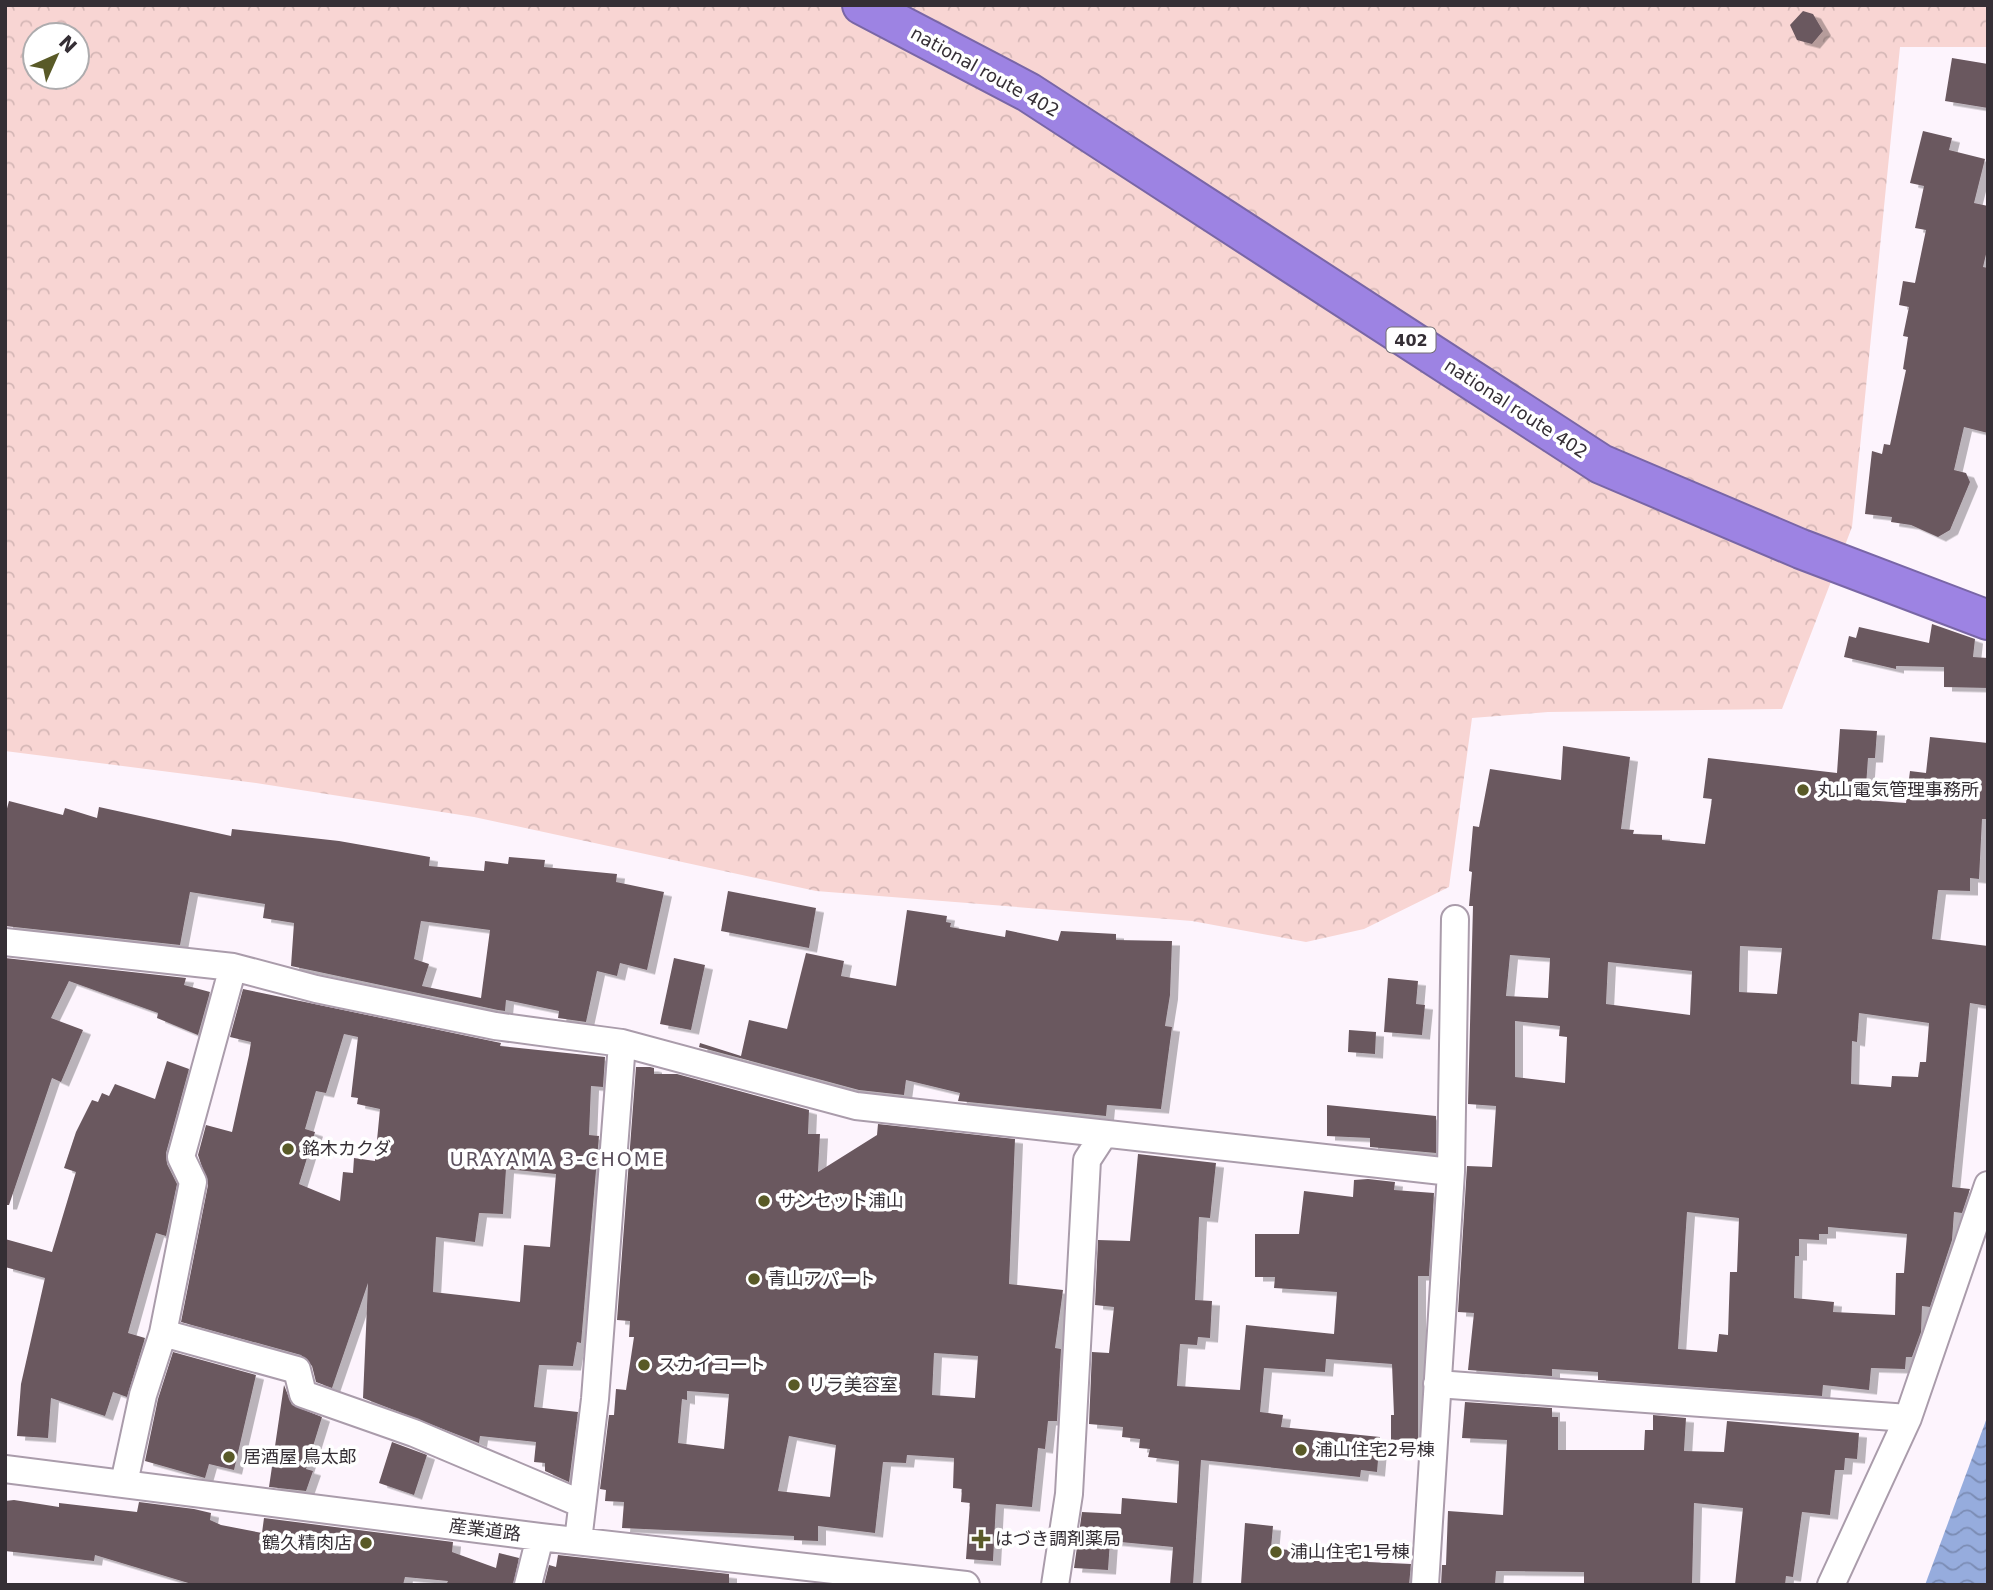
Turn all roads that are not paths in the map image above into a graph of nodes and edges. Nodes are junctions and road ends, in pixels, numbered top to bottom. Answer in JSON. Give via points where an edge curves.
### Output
{"nodes":[{"id":1,"x":862,"y":5,"type":"edge"},
{"id":2,"x":1988,"y":620,"type":"edge"},
{"id":3,"x":1455,"y":919,"type":"dead end"},
{"id":4,"x":5,"y":942,"type":"edge"},
{"id":5,"x":233,"y":967,"type":"junction"},
{"id":6,"x":622,"y":1043,"type":"junction"},
{"id":7,"x":1104,"y":1134,"type":"junction"},
{"id":8,"x":1451,"y":1172,"type":"junction"},
{"id":9,"x":1988,"y":1185,"type":"edge"},
{"id":10,"x":163,"y":1334,"type":"junction"},
{"id":11,"x":1437,"y":1384,"type":"junction"},
{"id":12,"x":1908,"y":1418,"type":"junction"},
{"id":13,"x":5,"y":1469,"type":"edge"},
{"id":14,"x":124,"y":1483,"type":"junction"},
{"id":15,"x":582,"y":1504,"type":"junction"},
{"id":16,"x":540,"y":1538,"type":"junction"},
{"id":17,"x":578,"y":1541,"type":"junction"},
{"id":18,"x":528,"y":1585,"type":"edge"},
{"id":19,"x":966,"y":1585,"type":"edge"},
{"id":20,"x":1055,"y":1585,"type":"edge"},
{"id":21,"x":1424,"y":1585,"type":"edge"},
{"id":22,"x":1831,"y":1585,"type":"edge"}],
"edges":[{"from":1,"to":2,"type":"highway","name":"national route 402","number":"402","via":[[1028,92],[1601,464]]},
{"from":3,"to":8,"type":"street"},
{"from":4,"to":5,"type":"street"},
{"from":5,"to":6,"type":"street","via":[[495,1026]]},
{"from":5,"to":10,"type":"street","via":[[181,1157],[192,1182]]},
{"from":6,"to":7,"type":"street","via":[[856,1106]]},
{"from":6,"to":15,"type":"street","via":[[595,1399]]},
{"from":7,"to":8,"type":"street"},
{"from":7,"to":20,"type":"street","via":[[1087,1160],[1069,1494]]},
{"from":8,"to":11,"type":"street"},
{"from":9,"to":12,"type":"street"},
{"from":10,"to":14,"type":"street","via":[[142,1395]]},
{"from":10,"to":15,"type":"street","via":[[297,1370],[303,1394],[414,1433]]},
{"from":11,"to":12,"type":"street"},
{"from":11,"to":21,"type":"street"},
{"from":12,"to":22,"type":"street"},
{"from":13,"to":14,"type":"street","name":"産業道路"},
{"from":14,"to":16,"type":"street","name":"産業道路"},
{"from":15,"to":17,"type":"street"},
{"from":16,"to":17,"type":"street","name":"産業道路"},
{"from":16,"to":18,"type":"street"},
{"from":17,"to":19,"type":"street","name":"産業道路"}]}
